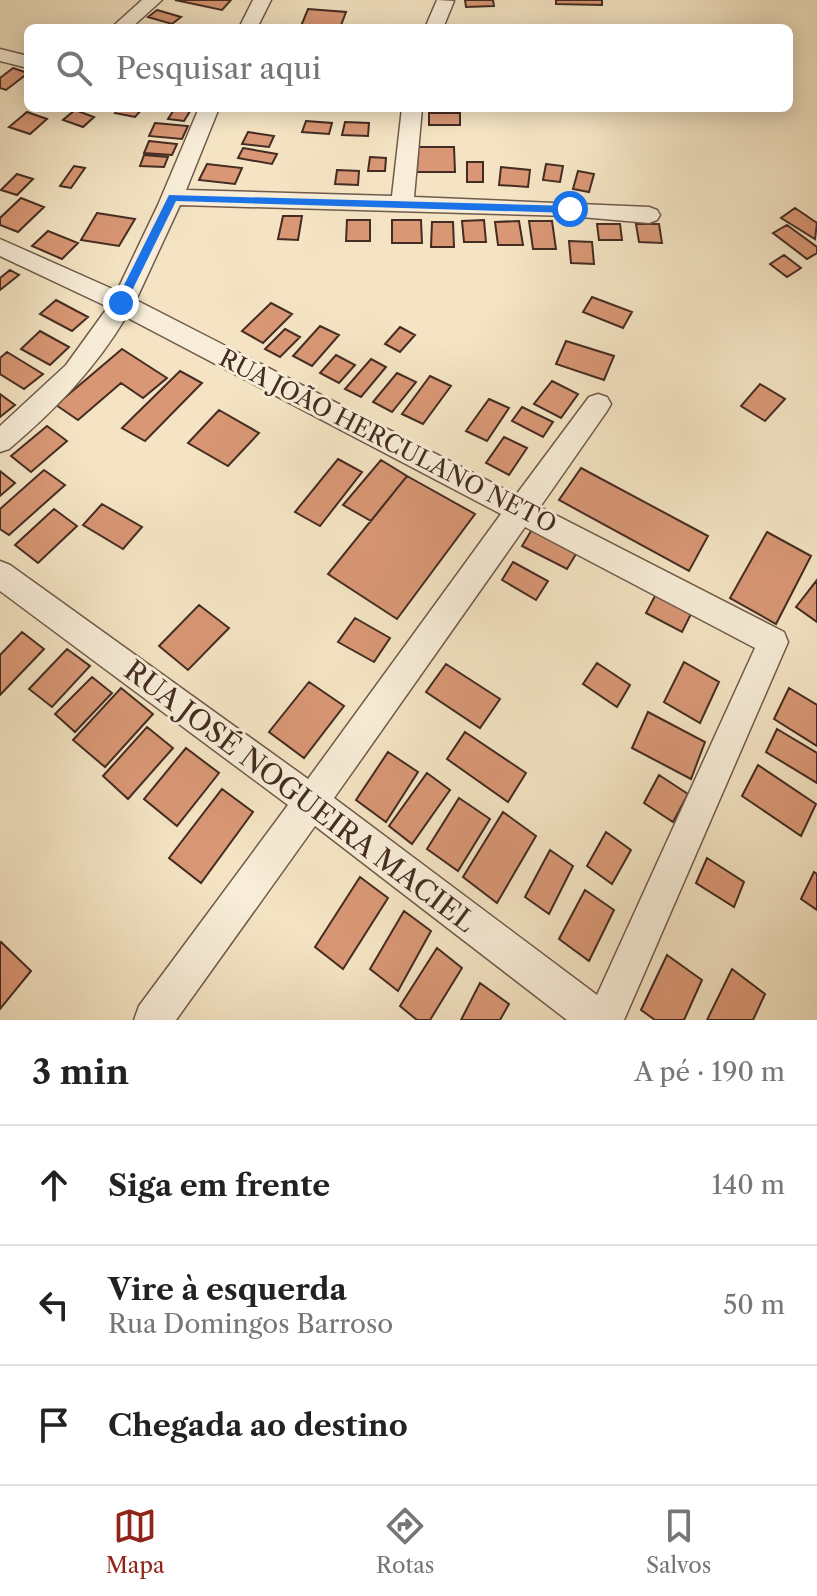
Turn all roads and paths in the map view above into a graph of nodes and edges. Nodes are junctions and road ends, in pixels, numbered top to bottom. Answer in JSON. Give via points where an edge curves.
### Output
{"nodes":[{"id":1,"x":153,"y":0,"type":"edge"},
{"id":2,"x":262,"y":0,"type":"edge"},
{"id":3,"x":445,"y":1,"type":"edge"},
{"id":4,"x":125,"y":24,"type":"edge"},
{"id":5,"x":250,"y":24,"type":"edge"},
{"id":6,"x":436,"y":24,"type":"edge"},
{"id":7,"x":0,"y":55,"type":"edge"},
{"id":8,"x":24,"y":61,"type":"edge"},
{"id":9,"x":207,"y":112,"type":"edge"},
{"id":10,"x":412,"y":112,"type":"edge"},
{"id":11,"x":172,"y":197,"type":"junction"},
{"id":12,"x":402,"y":206,"type":"junction"},
{"id":13,"x":649,"y":215,"type":"dead end"},
{"id":14,"x":0,"y":247,"type":"edge"},
{"id":15,"x":121,"y":303,"type":"junction"},
{"id":16,"x":598,"y":404,"type":"dead end"},
{"id":17,"x":0,"y":441,"type":"edge"},
{"id":18,"x":520,"y":508,"type":"junction"},
{"id":19,"x":0,"y":574,"type":"edge"},
{"id":20,"x":313,"y":803,"type":"junction"},
{"id":21,"x":153,"y":1020,"type":"edge"},
{"id":22,"x":598,"y":1020,"type":"edge"},
{"id":23,"x":605,"y":1020,"type":"edge"}],
"edges":[{"from":1,"to":4,"type":"street"},
{"from":2,"to":5,"type":"street"},
{"from":3,"to":6,"type":"street"},
{"from":7,"to":8,"type":"street"},
{"from":9,"to":11,"type":"street"},
{"from":10,"to":12,"type":"street"},
{"from":11,"to":12,"type":"street"},
{"from":11,"to":15,"type":"street"},
{"from":12,"to":13,"type":"street"},
{"from":14,"to":15,"type":"street","name":"RUA JOÃO HERCULANO NETO"},
{"from":15,"to":17,"type":"street","via":[[84,361]]},
{"from":15,"to":18,"type":"street","name":"RUA JOÃO HERCULANO NETO"},
{"from":16,"to":18,"type":"street"},
{"from":18,"to":20,"type":"street"},
{"from":18,"to":23,"type":"street","name":"RUA JOÃO HERCULANO NETO","via":[[773,642]]},
{"from":19,"to":20,"type":"street","name":"RUA JOSÉ NOGUEIRA MACIEL"},
{"from":20,"to":21,"type":"street"},
{"from":20,"to":22,"type":"street","name":"RUA JOSÉ NOGUEIRA MACIEL"}]}
